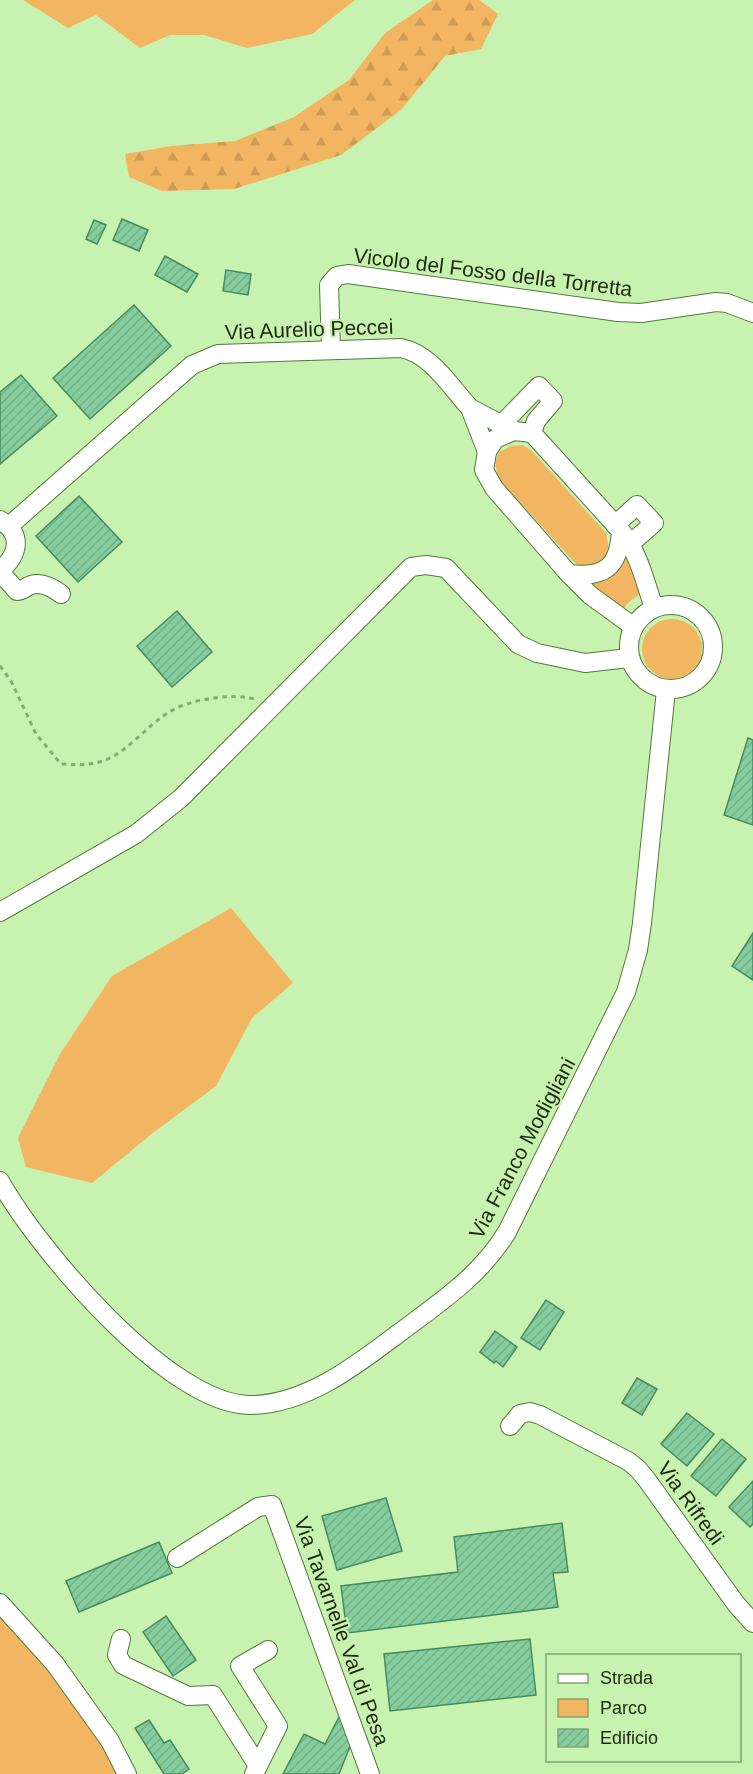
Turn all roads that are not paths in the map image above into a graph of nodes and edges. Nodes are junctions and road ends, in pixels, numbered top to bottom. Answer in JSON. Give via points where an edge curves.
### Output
{"nodes":[{"id":1,"x":753,"y":313,"type":"edge"},
{"id":2,"x":331,"y":350,"type":"junction"},
{"id":3,"x":470,"y":408,"type":"junction"},
{"id":4,"x":516,"y":430,"type":"junction"},
{"id":5,"x":487,"y":452,"type":"junction"},
{"id":6,"x":4,"y":523,"type":"edge"},
{"id":7,"x":622,"y":533,"type":"junction"},
{"id":8,"x":0,"y":572,"type":"edge"},
{"id":9,"x":569,"y":574,"type":"junction"},
{"id":10,"x":61,"y":594,"type":"dead end"},
{"id":11,"x":654,"y":608,"type":"junction"},
{"id":12,"x":634,"y":627,"type":"junction"},
{"id":13,"x":629,"y":658,"type":"junction"},
{"id":14,"x":666,"y":690,"type":"junction"},
{"id":15,"x":0,"y":912,"type":"edge"},
{"id":16,"x":0,"y":1181,"type":"edge"},
{"id":17,"x":510,"y":1426,"type":"dead end"},
{"id":18,"x":177,"y":1558,"type":"dead end"},
{"id":19,"x":0,"y":1603,"type":"edge"},
{"id":20,"x":753,"y":1623,"type":"edge"},
{"id":21,"x":122,"y":1639,"type":"dead end"},
{"id":22,"x":268,"y":1650,"type":"dead end"},
{"id":23,"x":256,"y":1770,"type":"edge"},
{"id":24,"x":127,"y":1774,"type":"edge"},
{"id":25,"x":370,"y":1774,"type":"edge"}],
"edges":[{"from":1,"to":2,"type":"street","name":"Vicolo del Fosso della Torretta","via":[[716,302],[641,313],[618,312],[348,274],[337,276],[329,285]]},
{"from":2,"to":3,"type":"street","name":"Via Aurelio Peccei","via":[[414,351]]},
{"from":2,"to":6,"type":"street","name":"Via Aurelio Peccei","via":[[218,354],[203,358]]},
{"from":3,"to":4,"type":"street","name":"Via Aurelio Peccei"},
{"from":3,"to":5,"type":"street","name":"Via Aurelio Peccei"},
{"from":4,"to":5,"type":"street","via":[[495,439]]},
{"from":4,"to":7,"type":"street","name":"Via Aurelio Peccei"},
{"from":5,"to":9,"type":"street","name":"Via Aurelio Peccei","via":[[484,470],[494,488]]},
{"from":6,"to":8,"type":"street","via":[[16,541],[12,561]]},
{"from":7,"to":9,"type":"street","via":[[617,557],[608,568],[589,575]]},
{"from":7,"to":11,"type":"street"},
{"from":8,"to":10,"type":"street","via":[[17,591],[39,584]]},
{"from":9,"to":12,"type":"street","name":"Via Aurelio Peccei","via":[[590,596]]},
{"from":11,"to":12,"type":"street"},
{"from":11,"to":14,"type":"street","via":[[675,605],[695,612],[705,621],[713,641],[711,662],[704,674],[680,689]]},
{"from":12,"to":13,"type":"street"},
{"from":13,"to":14,"type":"street","via":[[641,678]]},
{"from":13,"to":15,"type":"street","via":[[585,663],[537,653],[518,644],[446,568],[426,564],[411,567],[181,798],[136,834]]},
{"from":14,"to":16,"type":"street","name":"Via Franco Modigliani","via":[[641,932],[626,992],[497,1248],[463,1285],[380,1348],[320,1386],[279,1401],[240,1405],[210,1396],[151,1358],[118,1327],[52,1255]]},
{"from":17,"to":20,"type":"street","name":"Via Rifredi","via":[[520,1414],[540,1415],[634,1464]]},
{"from":18,"to":25,"type":"street","name":"Via Tavarnelle Val di Pesa","via":[[258,1508],[272,1506]]},
{"from":19,"to":24,"type":"street","via":[[54,1664],[110,1741]]},
{"from":21,"to":23,"type":"street","via":[[117,1655],[123,1665],[188,1696],[213,1695]]},
{"from":22,"to":23,"type":"street","via":[[240,1666],[278,1726]]}]}
